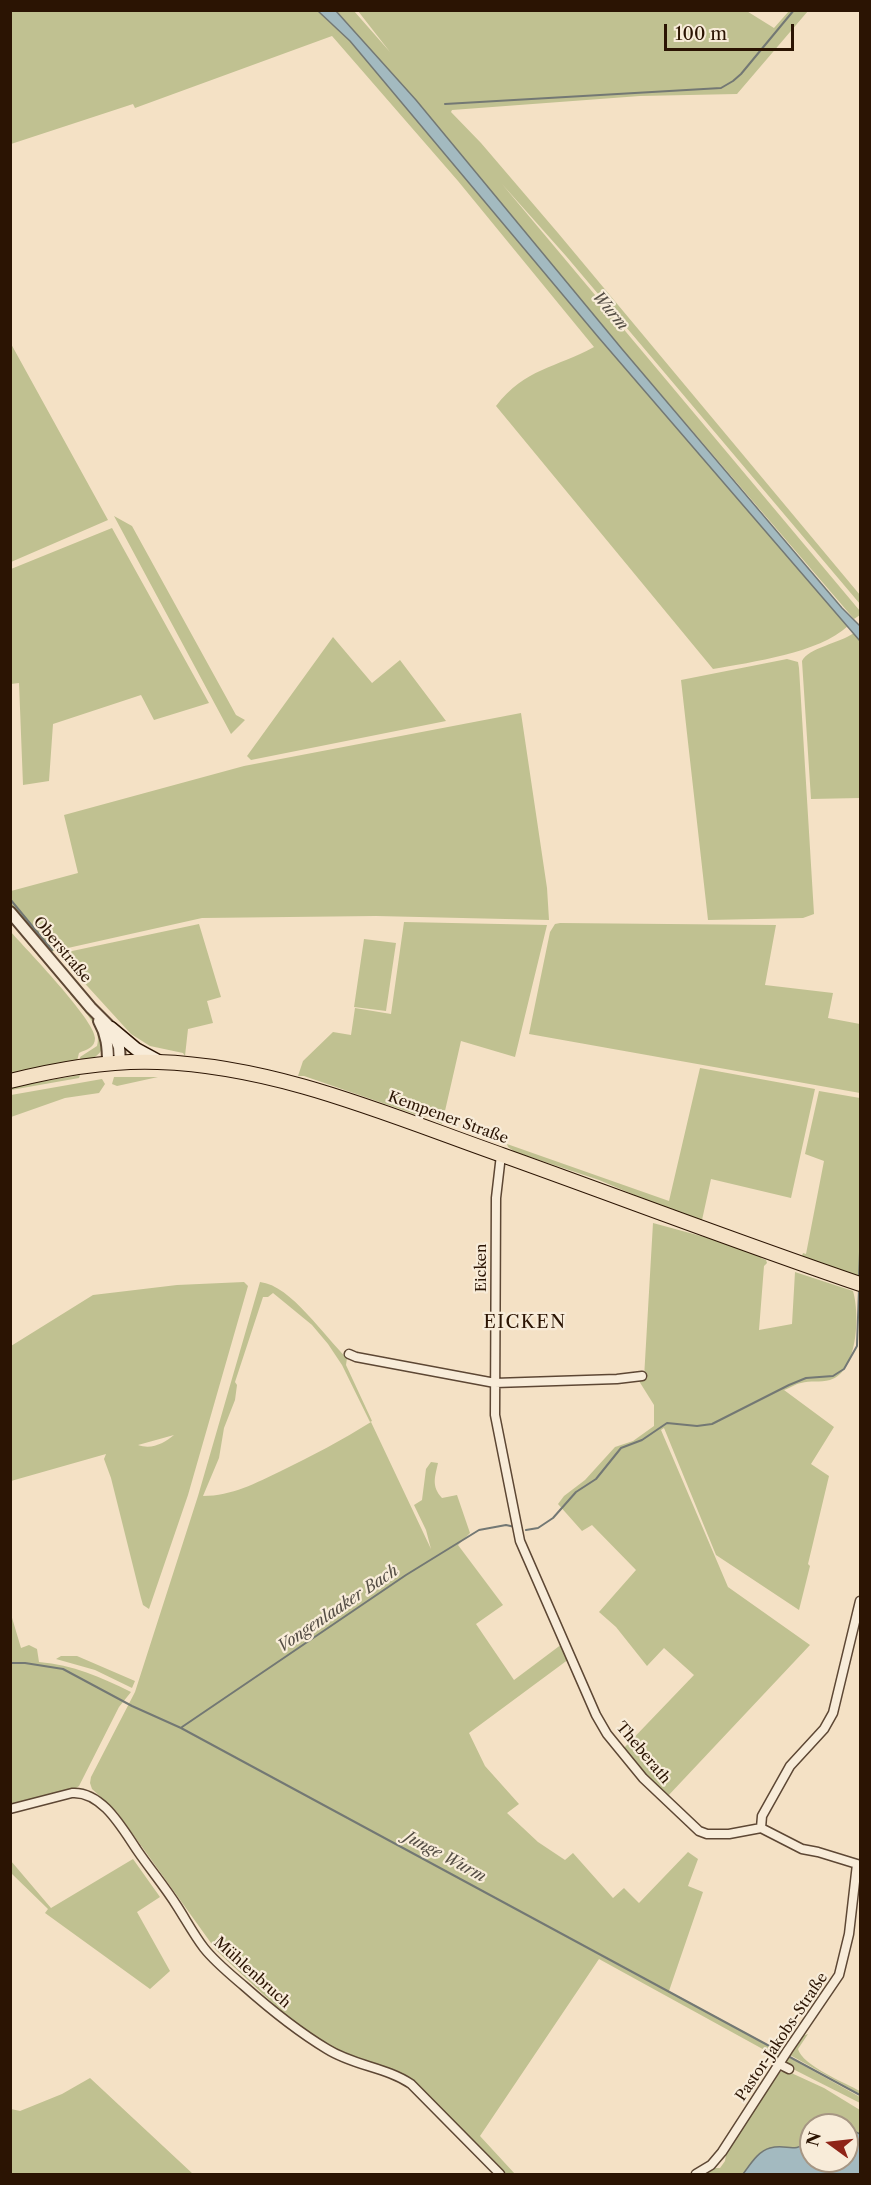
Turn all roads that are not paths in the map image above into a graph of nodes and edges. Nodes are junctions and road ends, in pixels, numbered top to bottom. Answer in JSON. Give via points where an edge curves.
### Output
{"nodes":[{"id":1,"x":10,"y":912,"type":"edge"},
{"id":2,"x":91,"y":1008,"type":"junction"},
{"id":3,"x":111,"y":1028,"type":"junction"},
{"id":4,"x":160,"y":1062,"type":"junction"},
{"id":5,"x":114,"y":1063,"type":"junction"},
{"id":6,"x":10,"y":1081,"type":"edge"},
{"id":7,"x":501,"y":1155,"type":"junction"},
{"id":8,"x":861,"y":1284,"type":"edge"},
{"id":9,"x":348,"y":1354,"type":"dead end"},
{"id":10,"x":642,"y":1376,"type":"dead end"},
{"id":11,"x":495,"y":1383,"type":"junction"},
{"id":12,"x":517,"y":1528,"type":"joint"},
{"id":13,"x":861,"y":1601,"type":"edge"},
{"id":14,"x":10,"y":1809,"type":"edge"},
{"id":15,"x":761,"y":1828,"type":"junction"},
{"id":16,"x":859,"y":1864,"type":"edge"},
{"id":17,"x":780,"y":2062,"type":"junction"},
{"id":18,"x":789,"y":2069,"type":"dead end"},
{"id":19,"x":500,"y":2175,"type":"edge"},
{"id":20,"x":696,"y":2175,"type":"edge"}],
"edges":[{"from":1,"to":2,"type":"street","name":"Oberstraße"},
{"from":2,"to":3,"type":"street"},
{"from":2,"to":5,"type":"street","via":[[104,1030]]},
{"from":3,"to":4,"type":"main road"},
{"from":3,"to":5,"type":"street","via":[[118,1047]]},
{"from":4,"to":5,"type":"main road","name":"Kempener Straße"},
{"from":4,"to":7,"type":"main road","name":"Kempener Straße","via":[[240,1072],[325,1093]]},
{"from":5,"to":6,"type":"main road","name":"Kempener Straße"},
{"from":7,"to":8,"type":"main road","name":"Kempener Straße"},
{"from":7,"to":11,"type":"street","name":"Eicken","via":[[496,1198]]},
{"from":9,"to":11,"type":"street"},
{"from":10,"to":11,"type":"street"},
{"from":11,"to":12,"type":"street","name":"Eicken","via":[[495,1414]]},
{"from":12,"to":15,"type":"street","name":"Theberath","via":[[596,1715],[628,1760],[699,1831],[729,1834]]},
{"from":13,"to":15,"type":"street","via":[[833,1713],[824,1729],[790,1766],[762,1816]]},
{"from":14,"to":19,"type":"street","name":"Mühlenbruch","via":[[81,1792],[97,1801],[125,1833],[202,1946],[229,1973],[285,2021],[329,2050],[411,2084]]},
{"from":15,"to":16,"type":"street","via":[[802,1849]]},
{"from":16,"to":17,"type":"street","name":"Pastor-Jakobs-Straße","via":[[843,1967]]},
{"from":17,"to":18,"type":"street"},
{"from":17,"to":20,"type":"street","name":"Pastor-Jakobs-Straße","via":[[722,2152]]}]}
